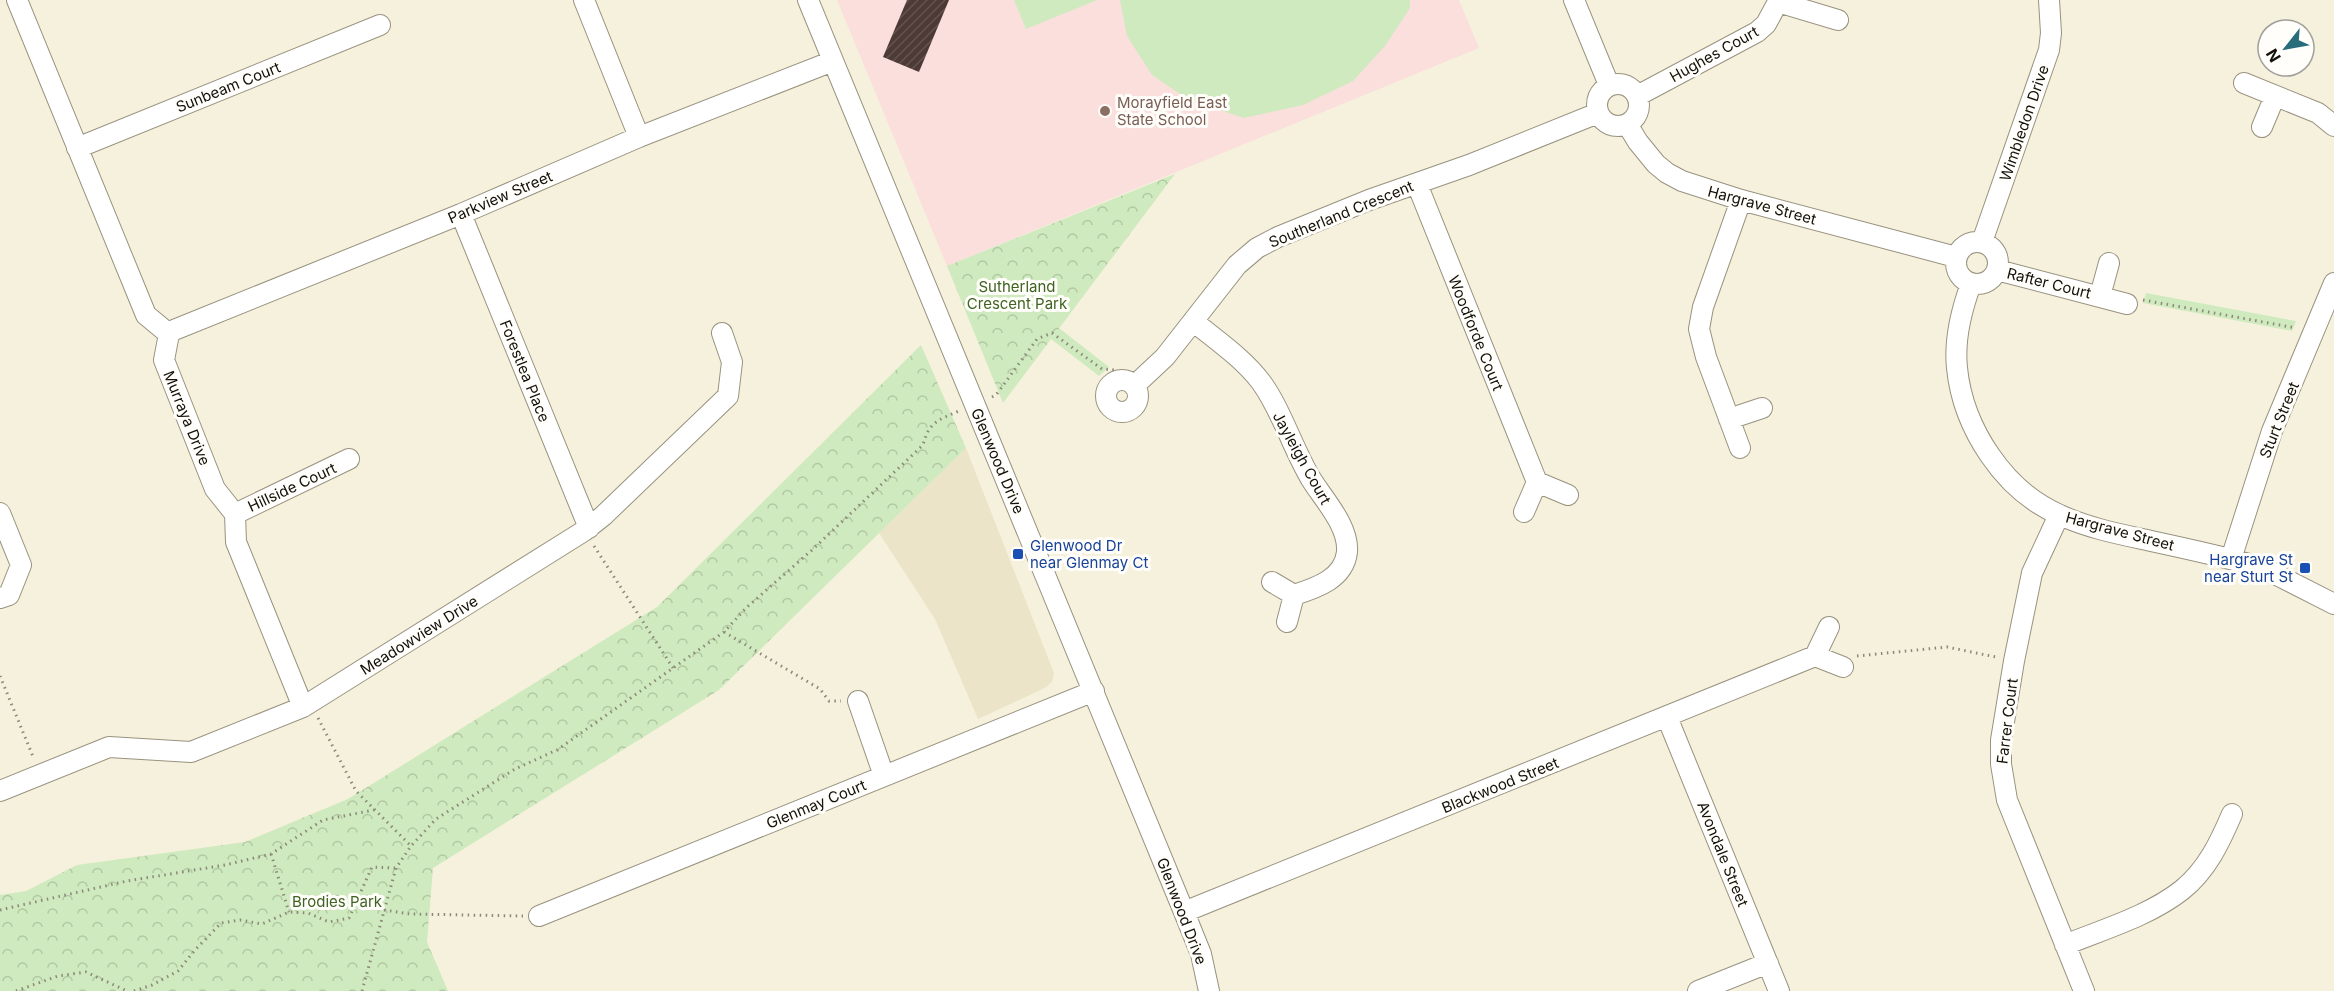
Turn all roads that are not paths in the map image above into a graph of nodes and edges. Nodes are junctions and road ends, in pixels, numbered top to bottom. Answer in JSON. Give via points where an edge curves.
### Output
{"nodes":[{"id":1,"x":17,"y":0,"type":"edge"},
{"id":2,"x":584,"y":0,"type":"edge"},
{"id":3,"x":808,"y":0,"type":"edge"},
{"id":4,"x":1575,"y":0,"type":"edge"},
{"id":5,"x":2049,"y":0,"type":"edge"},
{"id":6,"x":1778,"y":1,"type":"edge"},
{"id":7,"x":1839,"y":20,"type":"dead end"},
{"id":8,"x":380,"y":25,"type":"dead end"},
{"id":9,"x":833,"y":61,"type":"junction"},
{"id":10,"x":2244,"y":83,"type":"dead end"},
{"id":11,"x":1609,"y":85,"type":"junction"},
{"id":12,"x":1637,"y":96,"type":"junction"},
{"id":13,"x":2276,"y":96,"type":"junction"},
{"id":14,"x":1598,"y":113,"type":"junction"},
{"id":15,"x":1627,"y":124,"type":"junction"},
{"id":16,"x":2334,"y":126,"type":"edge"},
{"id":17,"x":2262,"y":127,"type":"dead end"},
{"id":18,"x":639,"y":137,"type":"junction"},
{"id":19,"x":76,"y":148,"type":"junction"},
{"id":20,"x":1417,"y":184,"type":"junction"},
{"id":21,"x":1741,"y":200,"type":"junction"},
{"id":22,"x":461,"y":214,"type":"junction"},
{"id":23,"x":1982,"y":242,"type":"junction"},
{"id":24,"x":1956,"y":257,"type":"junction"},
{"id":25,"x":2109,"y":263,"type":"dead end"},
{"id":26,"x":1997,"y":270,"type":"junction"},
{"id":27,"x":1971,"y":284,"type":"junction"},
{"id":28,"x":2334,"y":284,"type":"edge"},
{"id":29,"x":2100,"y":296,"type":"junction"},
{"id":30,"x":2127,"y":304,"type":"road end"},
{"id":31,"x":1193,"y":321,"type":"junction"},
{"id":32,"x":722,"y":333,"type":"dead end"},
{"id":33,"x":169,"y":334,"type":"junction"},
{"id":34,"x":1126,"y":383,"type":"road end"},
{"id":35,"x":1762,"y":408,"type":"dead end"},
{"id":36,"x":1729,"y":419,"type":"junction"},
{"id":37,"x":1740,"y":448,"type":"dead end"},
{"id":38,"x":349,"y":459,"type":"dead end"},
{"id":39,"x":1537,"y":482,"type":"junction"},
{"id":40,"x":1568,"y":495,"type":"dead end"},
{"id":41,"x":1524,"y":512,"type":"dead end"},
{"id":42,"x":0,"y":513,"type":"edge"},
{"id":43,"x":235,"y":514,"type":"junction"},
{"id":44,"x":2059,"y":515,"type":"junction"},
{"id":45,"x":586,"y":530,"type":"junction"},
{"id":46,"x":2231,"y":559,"type":"junction"},
{"id":47,"x":1272,"y":582,"type":"dead end"},
{"id":48,"x":1294,"y":595,"type":"junction"},
{"id":49,"x":0,"y":598,"type":"edge"},
{"id":50,"x":2334,"y":604,"type":"edge"},
{"id":51,"x":1287,"y":622,"type":"dead end"},
{"id":52,"x":1829,"y":627,"type":"dead end"},
{"id":53,"x":1815,"y":656,"type":"junction"},
{"id":54,"x":1843,"y":667,"type":"road end"},
{"id":55,"x":1094,"y":691,"type":"junction"},
{"id":56,"x":858,"y":701,"type":"road end"},
{"id":57,"x":306,"y":705,"type":"junction"},
{"id":58,"x":1667,"y":717,"type":"junction"},
{"id":59,"x":884,"y":776,"type":"junction"},
{"id":60,"x":0,"y":791,"type":"edge"},
{"id":61,"x":2232,"y":814,"type":"dead end"},
{"id":62,"x":1184,"y":912,"type":"junction"},
{"id":63,"x":538,"y":916,"type":"road end"},
{"id":64,"x":2065,"y":945,"type":"junction"},
{"id":65,"x":1768,"y":963,"type":"junction"},
{"id":66,"x":1209,"y":991,"type":"edge"},
{"id":67,"x":1698,"y":991,"type":"edge"},
{"id":68,"x":1779,"y":991,"type":"edge"},
{"id":69,"x":2084,"y":991,"type":"edge"}],
"edges":[{"from":1,"to":19,"type":"street"},
{"from":2,"to":18,"type":"street"},
{"from":3,"to":9,"type":"street","name":"Glenwood Drive"},
{"from":4,"to":11,"type":"street"},
{"from":5,"to":23,"type":"street","name":"Wimbledon Drive","via":[[2049,50]]},
{"from":6,"to":7,"type":"street"},
{"from":6,"to":12,"type":"street","name":"Hughes Court","via":[[1766,24],[1756,32]]},
{"from":8,"to":19,"type":"street","name":"Sunbeam Court"},
{"from":9,"to":18,"type":"street","name":"Parkview Street"},
{"from":9,"to":55,"type":"street","name":"Glenwood Drive"},
{"from":10,"to":13,"type":"street"},
{"from":11,"to":12,"type":"street","via":[[1628,86]]},
{"from":11,"to":14,"type":"street","via":[[1599,94]]},
{"from":12,"to":15,"type":"street","via":[[1639,109]]},
{"from":13,"to":16,"type":"street","via":[[2318,113]]},
{"from":13,"to":17,"type":"street"},
{"from":14,"to":15,"type":"street","via":[[1613,126]]},
{"from":14,"to":20,"type":"street","name":"Southerland Crescent"},
{"from":15,"to":21,"type":"street","name":"Hargrave Street","via":[[1667,173],[1698,188]]},
{"from":18,"to":22,"type":"street","name":"Parkview Street"},
{"from":19,"to":33,"type":"street","via":[[146,315]]},
{"from":20,"to":31,"type":"street","name":"Southerland Crescent","via":[[1257,248],[1238,265]]},
{"from":20,"to":39,"type":"street","name":"Woodforde Court"},
{"from":21,"to":24,"type":"street","name":"Hargrave Street"},
{"from":21,"to":36,"type":"street","via":[[1699,328]]},
{"from":22,"to":33,"type":"street","name":"Parkview Street"},
{"from":22,"to":45,"type":"street","name":"Forestlea Place"},
{"from":23,"to":24,"type":"street","via":[[1964,246]]},
{"from":23,"to":26,"type":"street","via":[[1994,250]]},
{"from":24,"to":27,"type":"street","via":[[1957,271]]},
{"from":25,"to":29,"type":"street","name":"Rafter Court"},
{"from":26,"to":27,"type":"street","via":[[1984,284]]},
{"from":26,"to":29,"type":"street","name":"Rafter Court"},
{"from":27,"to":44,"type":"street","name":"Hargrave Street","via":[[1959,320],[1957,343],[1957,368],[1969,416],[2011,480]]},
{"from":28,"to":46,"type":"street","name":"Sturt Street","via":[[2272,431]]},
{"from":29,"to":30,"type":"street","name":"Rafter Court"},
{"from":31,"to":34,"type":"street","name":"Southerland Crescent","via":[[1165,357]]},
{"from":31,"to":48,"type":"street","name":"Jayleigh Court","via":[[1236,355],[1261,383],[1344,534],[1347,553],[1338,572],[1323,585]]},
{"from":32,"to":45,"type":"street","name":"Meadowview Drive","via":[[732,362],[728,396]]},
{"from":33,"to":43,"type":"street","name":"Murraya Drive","via":[[164,360],[215,489]]},
{"from":35,"to":36,"type":"street"},
{"from":36,"to":37,"type":"street"},
{"from":38,"to":43,"type":"street","name":"Hillside Court"},
{"from":39,"to":40,"type":"street"},
{"from":39,"to":41,"type":"street"},
{"from":42,"to":49,"type":"street","via":[[21,565],[9,594]]},
{"from":43,"to":57,"type":"street","via":[[236,542]]},
{"from":44,"to":46,"type":"street","name":"Hargrave Street","via":[[2106,531]]},
{"from":44,"to":64,"type":"street","name":"Farrer Court","via":[[2032,573],[2001,740],[2002,782]]},
{"from":45,"to":57,"type":"street","name":"Meadowview Drive"},
{"from":46,"to":50,"type":"street","name":"Hargrave Street","via":[[2273,573]]},
{"from":47,"to":48,"type":"street"},
{"from":48,"to":51,"type":"street"},
{"from":52,"to":53,"type":"street"},
{"from":53,"to":54,"type":"street"},
{"from":53,"to":58,"type":"street","name":"Blackwood Street"},
{"from":55,"to":59,"type":"street","name":"Glenmay Court"},
{"from":55,"to":62,"type":"street","name":"Glenwood Drive"},
{"from":56,"to":59,"type":"street"},
{"from":57,"to":60,"type":"street","name":"Meadowview Drive","via":[[191,752],[109,747]]},
{"from":58,"to":62,"type":"street","name":"Blackwood Street"},
{"from":58,"to":65,"type":"street","name":"Avondale Street"},
{"from":59,"to":63,"type":"street","name":"Glenmay Court"},
{"from":61,"to":64,"type":"street","via":[[2220,843],[2183,889],[2162,903]]},
{"from":62,"to":66,"type":"street","name":"Glenwood Drive"},
{"from":64,"to":69,"type":"street","name":"Farrer Court"},
{"from":65,"to":67,"type":"street"},
{"from":65,"to":68,"type":"street","name":"Avondale Street"}]}
